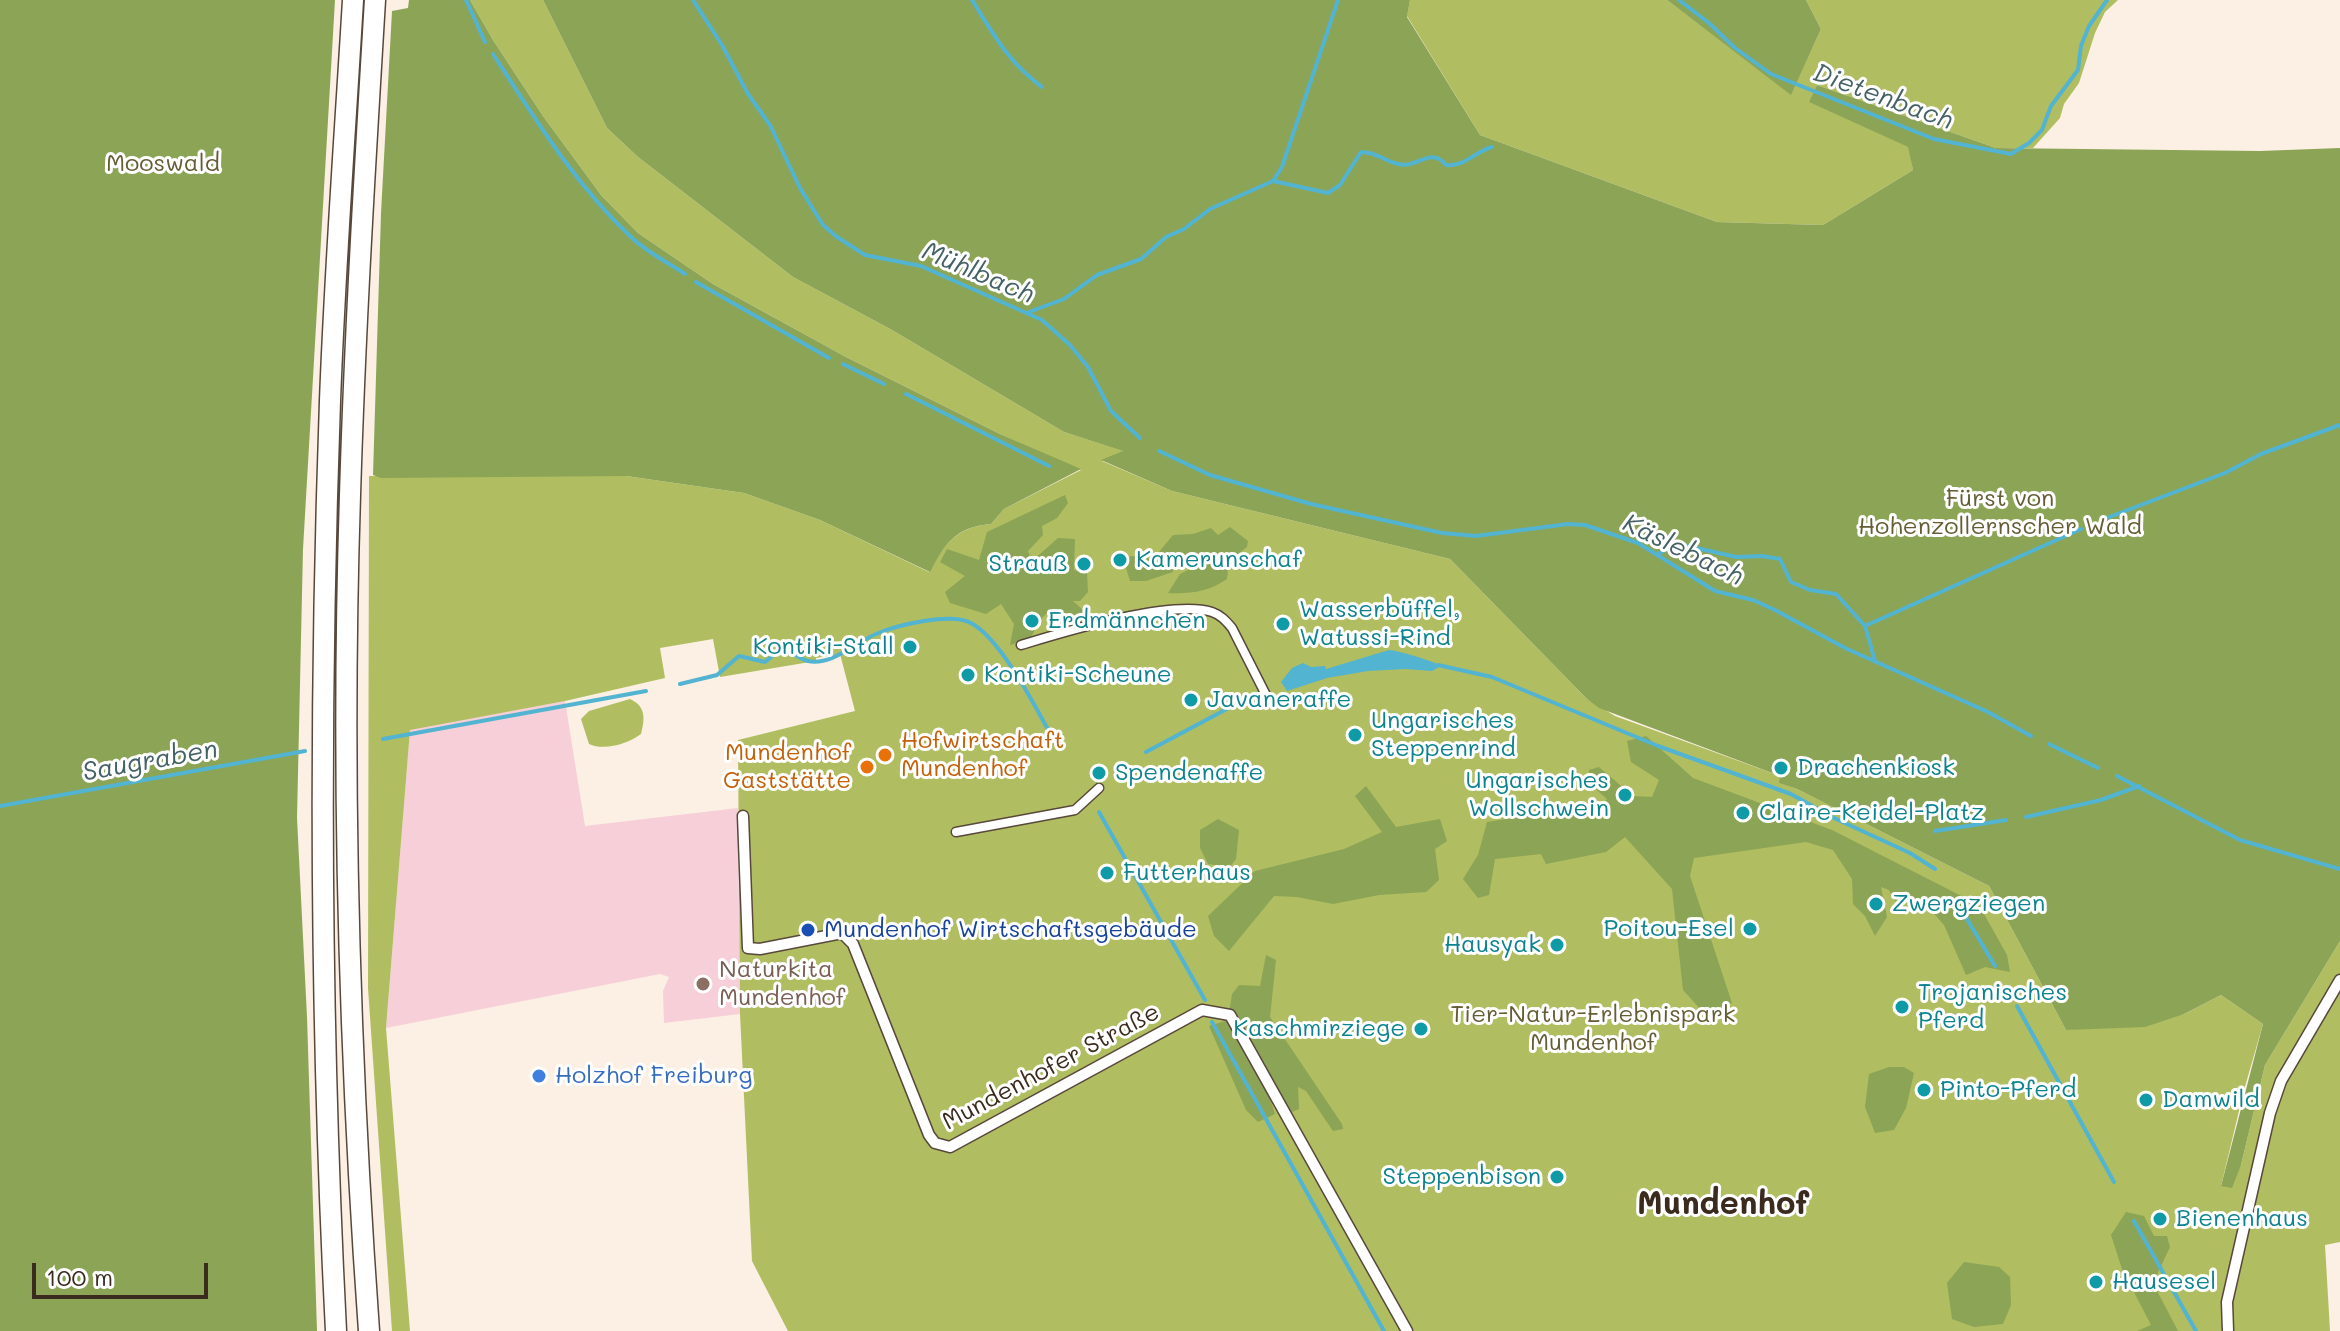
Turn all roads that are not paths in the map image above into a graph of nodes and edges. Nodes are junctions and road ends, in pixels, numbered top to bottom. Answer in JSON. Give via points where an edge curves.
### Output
{"nodes":[{"id":1,"x":353,"y":0,"type":"edge"},
{"id":2,"x":375,"y":0,"type":"edge"},
{"id":3,"x":1021,"y":645,"type":"dead end"},
{"id":4,"x":1268,"y":699,"type":"dead end"},
{"id":5,"x":1099,"y":788,"type":"dead end"},
{"id":6,"x":743,"y":816,"type":"dead end"},
{"id":7,"x":956,"y":832,"type":"dead end"},
{"id":8,"x":2340,"y":980,"type":"edge"},
{"id":9,"x":336,"y":1331,"type":"edge"},
{"id":10,"x":369,"y":1331,"type":"edge"},
{"id":11,"x":1407,"y":1331,"type":"edge"},
{"id":12,"x":2228,"y":1331,"type":"edge"}],
"edges":[{"from":1,"to":9,"type":"highway","via":[[330,399],[324,723],[324,976]]},
{"from":2,"to":10,"type":"highway","via":[[358,279],[348,707],[350,968]]},
{"from":3,"to":4,"type":"street","via":[[1110,621],[1181,609],[1212,612],[1232,628]]},
{"from":5,"to":7,"type":"street","via":[[1075,810]]},
{"from":6,"to":11,"type":"street","name":"Mundenhofer Straße","via":[[748,948],[842,933],[853,944],[935,1143],[950,1147],[1202,1010],[1230,1015]]},
{"from":8,"to":12,"type":"street","via":[[2293,1058],[2270,1113],[2227,1302]]}]}
